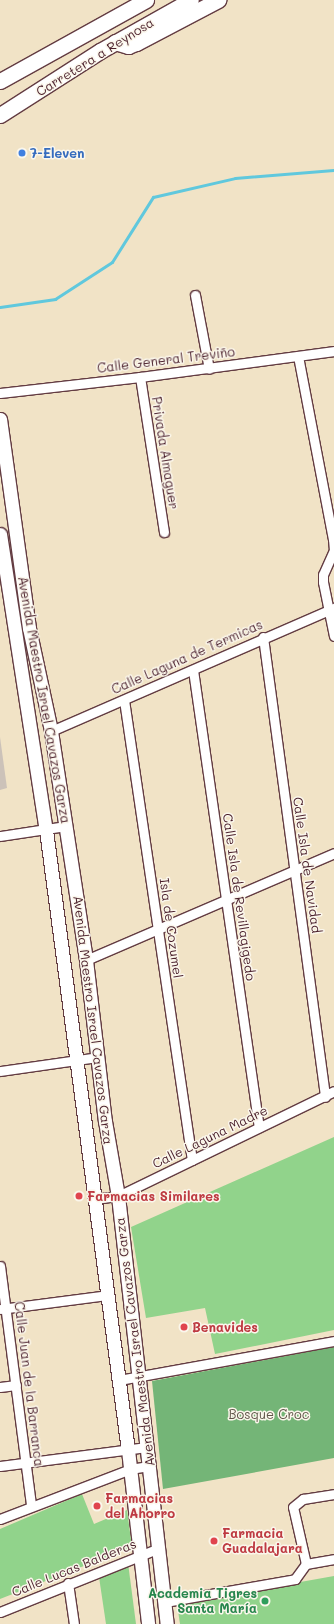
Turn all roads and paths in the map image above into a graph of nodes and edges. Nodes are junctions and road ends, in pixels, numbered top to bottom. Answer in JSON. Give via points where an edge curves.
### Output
{"nodes":[{"id":1,"x":146,"y":0,"type":"edge"},
{"id":2,"x":191,"y":0,"type":"edge"},
{"id":3,"x":218,"y":0,"type":"edge"},
{"id":4,"x":116,"y":42,"type":"junction"},
{"id":5,"x":3,"y":79,"type":"edge"},
{"id":6,"x":0,"y":115,"type":"edge"},
{"id":7,"x":195,"y":295,"type":"dead end"},
{"id":8,"x":334,"y":351,"type":"edge"},
{"id":9,"x":298,"y":356,"type":"junction"},
{"id":10,"x":208,"y":368,"type":"junction"},
{"id":11,"x":140,"y":377,"type":"junction"},
{"id":12,"x":0,"y":393,"type":"edge"},
{"id":13,"x":0,"y":419,"type":"edge"},
{"id":14,"x":164,"y":532,"type":"dead end"},
{"id":15,"x":0,"y":534,"type":"edge"},
{"id":16,"x":332,"y":609,"type":"edge"},
{"id":17,"x":334,"y":636,"type":"edge"},
{"id":18,"x":263,"y":637,"type":"junction"},
{"id":19,"x":193,"y":670,"type":"junction"},
{"id":20,"x":124,"y":700,"type":"junction"},
{"id":21,"x":51,"y":731,"type":"junction"},
{"id":22,"x":66,"y":826,"type":"junction"},
{"id":23,"x":46,"y":830,"type":"junction"},
{"id":24,"x":0,"y":836,"type":"edge"},
{"id":25,"x":334,"y":853,"type":"edge"},
{"id":26,"x":295,"y":870,"type":"junction"},
{"id":27,"x":225,"y":899,"type":"junction"},
{"id":28,"x":159,"y":928,"type":"junction"},
{"id":29,"x":86,"y":960,"type":"junction"},
{"id":30,"x":98,"y":1057,"type":"junction"},
{"id":31,"x":77,"y":1062,"type":"junction"},
{"id":32,"x":0,"y":1071,"type":"edge"},
{"id":33,"x":334,"y":1091,"type":"edge"},
{"id":34,"x":325,"y":1097,"type":"junction"},
{"id":35,"x":260,"y":1127,"type":"junction"},
{"id":36,"x":192,"y":1160,"type":"junction"},
{"id":37,"x":118,"y":1196,"type":"junction"},
{"id":38,"x":94,"y":1199,"type":"junction"},
{"id":39,"x":0,"y":1266,"type":"edge"},
{"id":40,"x":108,"y":1295,"type":"junction"},
{"id":41,"x":3,"y":1309,"type":"edge"},
{"id":42,"x":334,"y":1341,"type":"edge"},
{"id":43,"x":138,"y":1376,"type":"junction"},
{"id":44,"x":119,"y":1380,"type":"junction"},
{"id":45,"x":16,"y":1385,"type":"junction"},
{"id":46,"x":0,"y":1387,"type":"edge"},
{"id":47,"x":147,"y":1447,"type":"junction"},
{"id":48,"x":128,"y":1450,"type":"junction"},
{"id":49,"x":25,"y":1462,"type":"junction"},
{"id":50,"x":0,"y":1466,"type":"edge"},
{"id":51,"x":149,"y":1466,"type":"junction"},
{"id":52,"x":130,"y":1469,"type":"junction"},
{"id":53,"x":334,"y":1494,"type":"edge"},
{"id":54,"x":31,"y":1506,"type":"junction"},
{"id":55,"x":0,"y":1519,"type":"edge"},
{"id":56,"x":159,"y":1548,"type":"junction"},
{"id":57,"x":140,"y":1554,"type":"junction"},
{"id":58,"x":334,"y":1559,"type":"edge"},
{"id":59,"x":306,"y":1564,"type":"junction"},
{"id":60,"x":68,"y":1583,"type":"junction"},
{"id":61,"x":165,"y":1602,"type":"junction"},
{"id":62,"x":0,"y":1612,"type":"edge"},
{"id":63,"x":74,"y":1624,"type":"edge"},
{"id":64,"x":148,"y":1624,"type":"edge"},
{"id":65,"x":167,"y":1624,"type":"edge"}],
"edges":[{"from":1,"to":5,"type":"main road","name":"Carretera a Reynosa"},
{"from":2,"to":4,"type":"main road","name":"Carretera a Reynosa"},
{"from":3,"to":4,"type":"main road","via":[[136,43],[128,46]]},
{"from":4,"to":6,"type":"main road","name":"Carretera a Reynosa"},
{"from":7,"to":10,"type":"street"},
{"from":8,"to":9,"type":"street","name":"Calle General Treviño"},
{"from":9,"to":10,"type":"street","name":"Calle General Treviño"},
{"from":9,"to":16,"type":"street","via":[[333,539],[334,550],[323,575]]},
{"from":10,"to":11,"type":"street","name":"Calle General Treviño"},
{"from":11,"to":12,"type":"street","name":"Calle General Treviño"},
{"from":11,"to":14,"type":"street","name":"Privada Almaguer"},
{"from":13,"to":21,"type":"main road","name":"Avenida Maestro Israel Cavazos Garza","via":[[29,628]]},
{"from":15,"to":23,"type":"main road","name":"Avenida Maestro Israel Cavazos Garza"},
{"from":16,"to":17,"type":"street"},
{"from":16,"to":18,"type":"street","name":"Calle Laguna de Termicas"},
{"from":18,"to":19,"type":"street","name":"Calle Laguna de Termicas"},
{"from":18,"to":26,"type":"street","name":"Calle Isla de Navidad"},
{"from":19,"to":20,"type":"street","name":"Calle Laguna de Termicas"},
{"from":19,"to":27,"type":"street","name":"Calle Isla de Revillagigedo"},
{"from":20,"to":21,"type":"street","name":"Calle Laguna de Termicas"},
{"from":20,"to":28,"type":"street","name":"Isla de Cozumel"},
{"from":21,"to":22,"type":"main road","name":"Avenida Maestro Israel Cavazos Garza"},
{"from":22,"to":23,"type":"street"},
{"from":22,"to":29,"type":"main road","name":"Avenida Maestro Israel Cavazos Garza"},
{"from":23,"to":24,"type":"street"},
{"from":23,"to":31,"type":"main road","name":"Avenida Maestro Israel Cavazos Garza"},
{"from":25,"to":26,"type":"street"},
{"from":26,"to":27,"type":"street"},
{"from":26,"to":34,"type":"street","name":"Calle Isla de Navidad"},
{"from":27,"to":28,"type":"street"},
{"from":27,"to":35,"type":"street","name":"Calle Isla de Revillagigedo"},
{"from":28,"to":29,"type":"street"},
{"from":28,"to":36,"type":"street","name":"Isla de Cozumel"},
{"from":29,"to":30,"type":"main road","name":"Avenida Maestro Israel Cavazos Garza"},
{"from":30,"to":31,"type":"street"},
{"from":30,"to":37,"type":"main road","name":"Avenida Maestro Israel Cavazos Garza"},
{"from":31,"to":32,"type":"street"},
{"from":31,"to":38,"type":"main road","name":"Avenida Maestro Israel Cavazos Garza"},
{"from":33,"to":34,"type":"street","name":"Calle Laguna Madre"},
{"from":34,"to":35,"type":"street","name":"Calle Laguna Madre"},
{"from":35,"to":36,"type":"street","name":"Calle Laguna Madre"},
{"from":36,"to":37,"type":"street","name":"Calle Laguna Madre"},
{"from":37,"to":38,"type":"street","name":"Calle Laguna Madre"},
{"from":37,"to":43,"type":"main road","name":"Avenida Maestro Israel Cavazos Garza"},
{"from":38,"to":40,"type":"main road","name":"Avenida Maestro Israel Cavazos Garza"},
{"from":39,"to":41,"type":"street","name":"Calle Juan de la Barranca"},
{"from":40,"to":41,"type":"street"},
{"from":40,"to":44,"type":"main road","name":"Avenida Maestro Israel Cavazos Garza"},
{"from":41,"to":45,"type":"street","name":"Calle Juan de la Barranca"},
{"from":42,"to":43,"type":"street"},
{"from":43,"to":44,"type":"street"},
{"from":43,"to":47,"type":"main road","name":"Avenida Maestro Israel Cavazos Garza"},
{"from":44,"to":48,"type":"main road","name":"Avenida Maestro Israel Cavazos Garza"},
{"from":45,"to":46,"type":"street"},
{"from":45,"to":49,"type":"street","name":"Calle Juan de la Barranca"},
{"from":47,"to":48,"type":"street"},
{"from":47,"to":51,"type":"main road","name":"Avenida Maestro Israel Cavazos Garza"},
{"from":48,"to":49,"type":"street"},
{"from":48,"to":52,"type":"main road","name":"Avenida Maestro Israel Cavazos Garza"},
{"from":49,"to":50,"type":"street"},
{"from":49,"to":54,"type":"street","name":"Calle Juan de la Barranca"},
{"from":51,"to":52,"type":"street"},
{"from":51,"to":56,"type":"main road","name":"Avenida Maestro Israel Cavazos Garza"},
{"from":52,"to":54,"type":"street"},
{"from":52,"to":57,"type":"main road","name":"Avenida Maestro Israel Cavazos Garza"},
{"from":53,"to":59,"type":"street","via":[[302,1499],[293,1507]]},
{"from":54,"to":55,"type":"street"},
{"from":56,"to":57,"type":"street","name":"Calle Lucas Balderas"},
{"from":56,"to":61,"type":"main road","name":"Avenida Maestro Israel Cavazos Garza"},
{"from":57,"to":60,"type":"street","name":"Calle Lucas Balderas"},
{"from":57,"to":64,"type":"main road","name":"Avenida Maestro Israel Cavazos Garza"},
{"from":58,"to":59,"type":"street"},
{"from":59,"to":61,"type":"street","via":[[299,1576],[284,1582]]},
{"from":60,"to":62,"type":"street","name":"Calle Lucas Balderas"},
{"from":60,"to":63,"type":"street"},
{"from":61,"to":65,"type":"main road","name":"Avenida Maestro Israel Cavazos Garza"}]}
